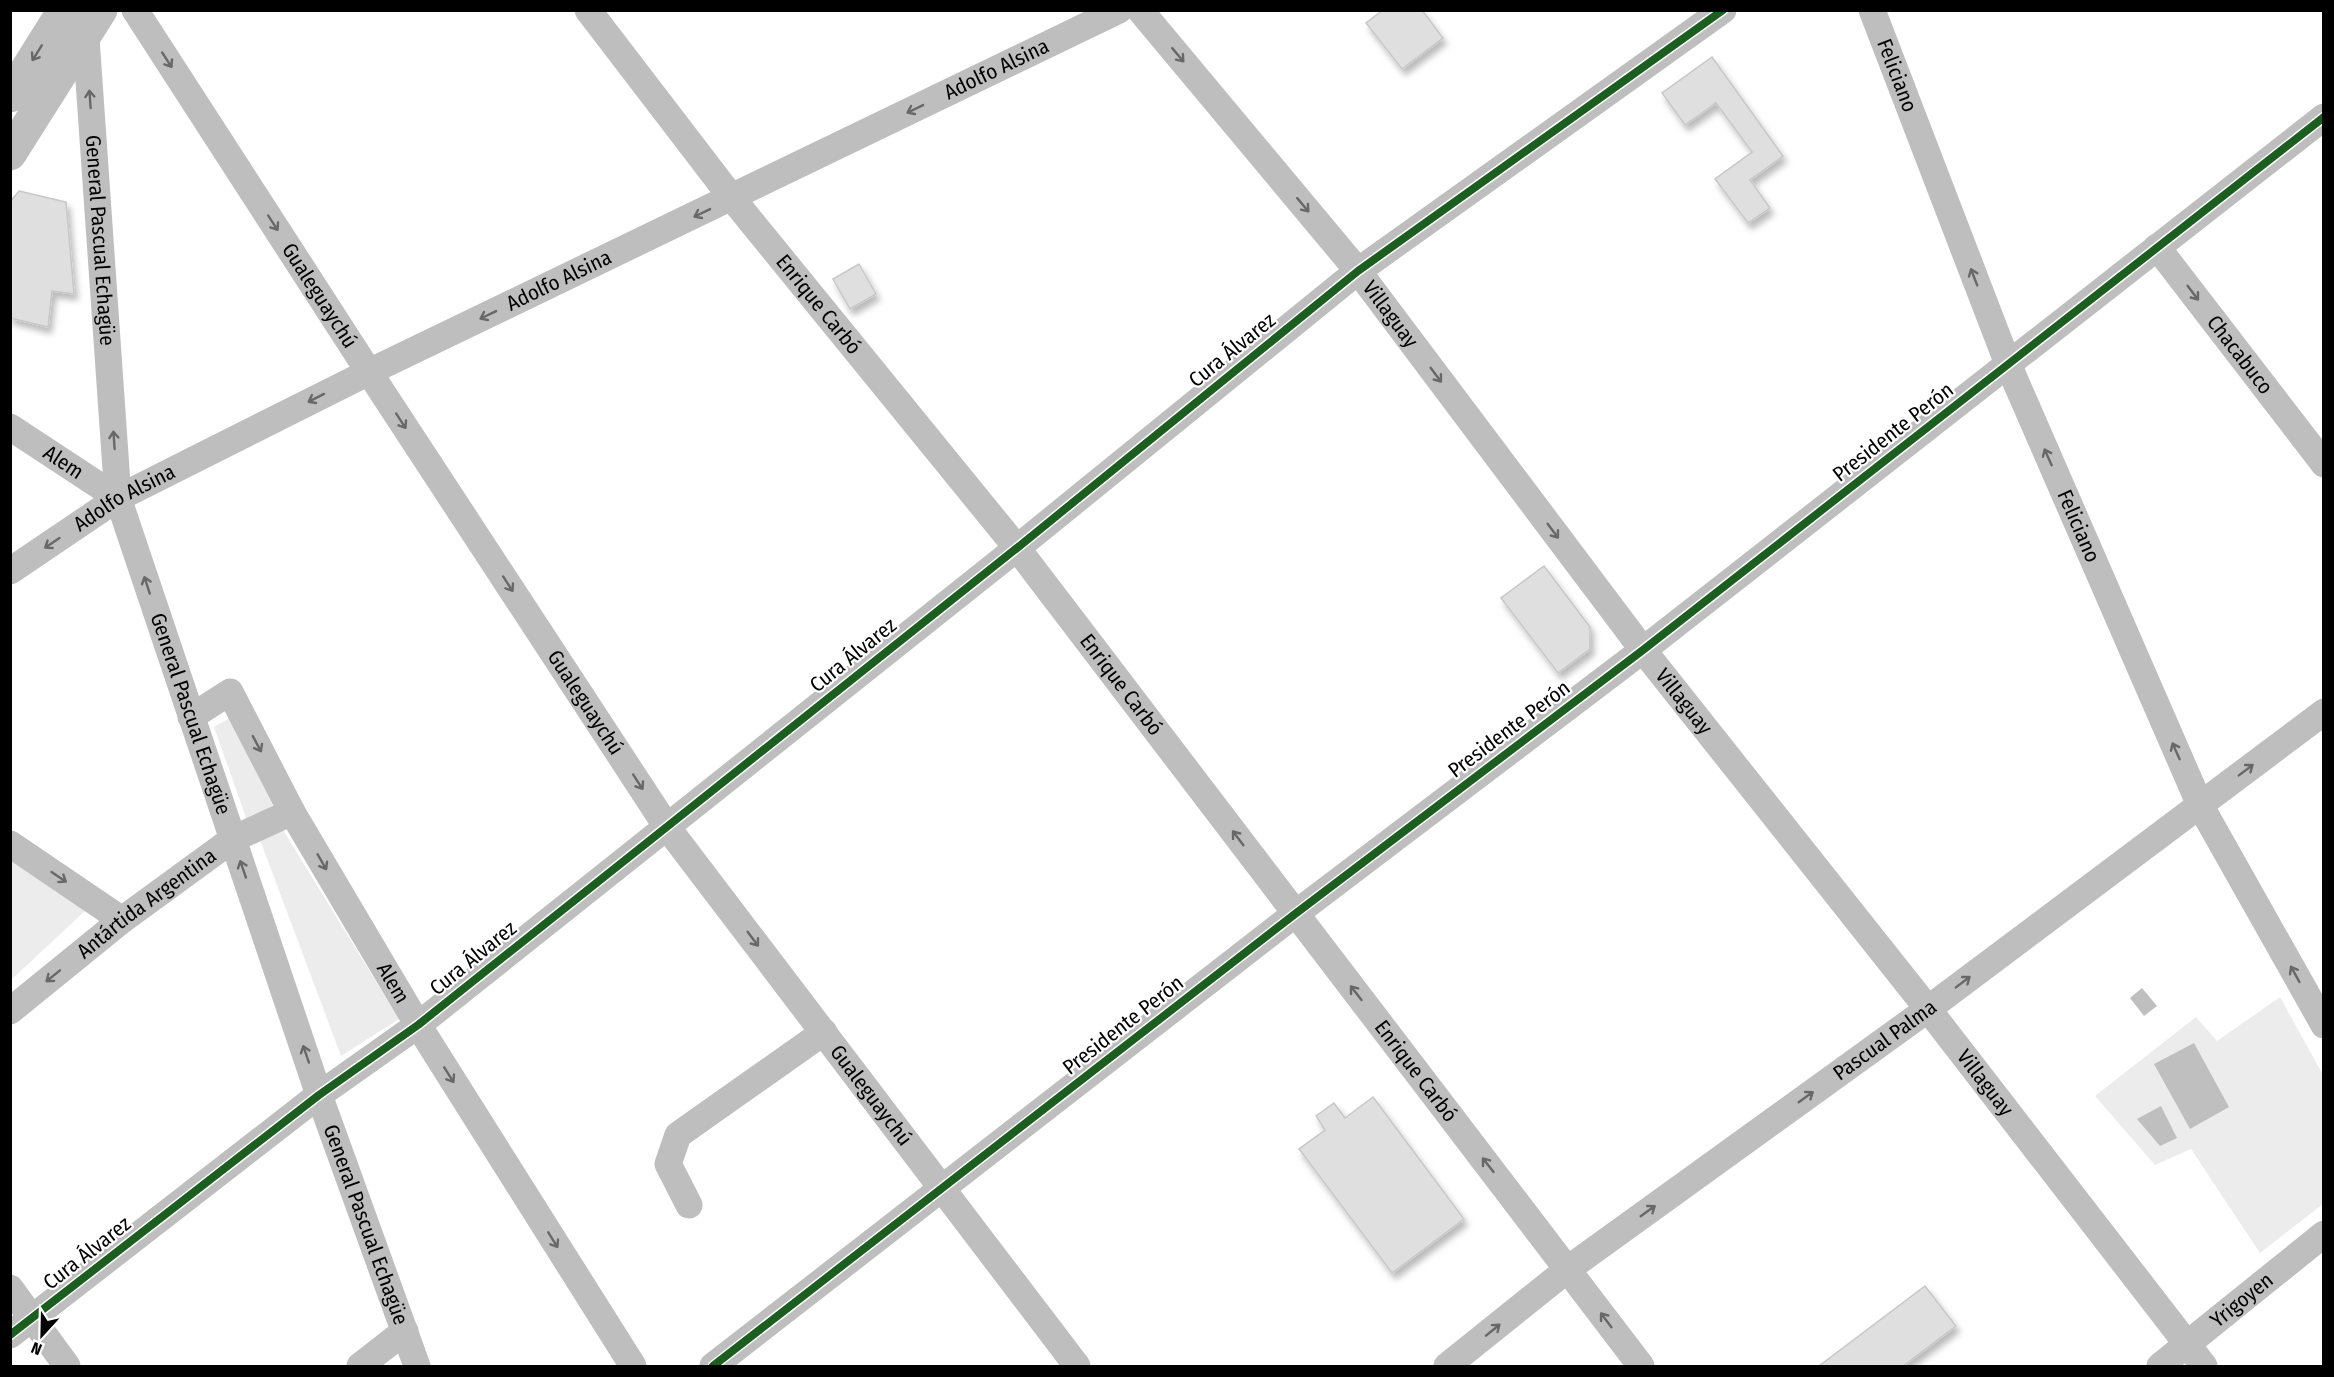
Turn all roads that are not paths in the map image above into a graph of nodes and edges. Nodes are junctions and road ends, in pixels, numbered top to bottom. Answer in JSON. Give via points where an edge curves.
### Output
{"nodes":[{"id":1,"x":64,"y":10,"type":"edge"},
{"id":2,"x":135,"y":10,"type":"edge"},
{"id":3,"x":588,"y":10,"type":"edge"},
{"id":4,"x":1119,"y":10,"type":"edge"},
{"id":5,"x":1140,"y":10,"type":"edge"},
{"id":6,"x":1723,"y":10,"type":"edge"},
{"id":7,"x":1872,"y":10,"type":"edge"},
{"id":8,"x":86,"y":20,"type":"edge"},
{"id":9,"x":10,"y":96,"type":"edge"},
{"id":10,"x":2324,"y":117,"type":"edge"},
{"id":11,"x":10,"y":154,"type":"edge"},
{"id":12,"x":732,"y":198,"type":"junction"},
{"id":13,"x":2157,"y":247,"type":"junction"},
{"id":14,"x":1358,"y":271,"type":"junction"},
{"id":15,"x":2008,"y":364,"type":"junction"},
{"id":16,"x":369,"y":372,"type":"junction"},
{"id":17,"x":10,"y":428,"type":"edge"},
{"id":18,"x":2324,"y":464,"type":"edge"},
{"id":19,"x":118,"y":498,"type":"junction"},
{"id":20,"x":1017,"y":548,"type":"junction"},
{"id":21,"x":10,"y":571,"type":"edge"},
{"id":22,"x":1643,"y":650,"type":"junction"},
{"id":23,"x":2324,"y":712,"type":"edge"},
{"id":24,"x":190,"y":717,"type":"junction"},
{"id":25,"x":2200,"y":805,"type":"junction"},
{"id":26,"x":292,"y":812,"type":"junction"},
{"id":27,"x":667,"y":827,"type":"junction"},
{"id":28,"x":233,"y":839,"type":"junction"},
{"id":29,"x":10,"y":844,"type":"edge"},
{"id":30,"x":1295,"y":914,"type":"junction"},
{"id":31,"x":122,"y":920,"type":"junction"},
{"id":32,"x":1928,"y":1009,"type":"junction"},
{"id":33,"x":10,"y":1011,"type":"edge"},
{"id":34,"x":418,"y":1025,"type":"junction"},
{"id":35,"x":2324,"y":1025,"type":"edge"},
{"id":36,"x":824,"y":1032,"type":"junction"},
{"id":37,"x":319,"y":1095,"type":"junction"},
{"id":38,"x":943,"y":1188,"type":"junction"},
{"id":39,"x":689,"y":1205,"type":"dead end"},
{"id":40,"x":2324,"y":1234,"type":"edge"},
{"id":41,"x":1568,"y":1269,"type":"junction"},
{"id":42,"x":10,"y":1288,"type":"edge"},
{"id":43,"x":32,"y":1319,"type":"junction"},
{"id":44,"x":405,"y":1331,"type":"junction"},
{"id":45,"x":10,"y":1335,"type":"edge"},
{"id":46,"x":2189,"y":1345,"type":"junction"},
{"id":47,"x":67,"y":1366,"type":"edge"},
{"id":48,"x":360,"y":1366,"type":"edge"},
{"id":49,"x":417,"y":1366,"type":"edge"},
{"id":50,"x":633,"y":1366,"type":"edge"},
{"id":51,"x":713,"y":1366,"type":"edge"},
{"id":52,"x":1077,"y":1366,"type":"edge"},
{"id":53,"x":1447,"y":1366,"type":"edge"},
{"id":54,"x":1641,"y":1366,"type":"edge"},
{"id":55,"x":2160,"y":1366,"type":"edge"},
{"id":56,"x":2204,"y":1366,"type":"edge"}],
"edges":[{"from":1,"to":9,"type":"main road","one_way":true},
{"from":2,"to":16,"type":"street","name":"Gualeguaychú","one_way":true},
{"from":3,"to":12,"type":"street","name":"Enrique Carbó"},
{"from":4,"to":12,"type":"street","name":"Adolfo Alsina","one_way":true},
{"from":5,"to":14,"type":"street","name":"Villaguay","one_way":true},
{"from":6,"to":14,"type":"street","name":"Cura Álvarez"},
{"from":15,"to":7,"type":"street","name":"Feliciano","one_way":true},
{"from":8,"to":11,"type":"main road"},
{"from":19,"to":8,"type":"street","name":"General Pascual Echagüe","one_way":true},
{"from":10,"to":13,"type":"street","name":"Presidente Perón"},
{"from":12,"to":16,"type":"street","name":"Adolfo Alsina","one_way":true},
{"from":12,"to":20,"type":"street","name":"Enrique Carbó"},
{"from":13,"to":15,"type":"street","name":"Presidente Perón"},
{"from":13,"to":18,"type":"street","name":"Chacabuco","one_way":true},
{"from":14,"to":20,"type":"street","name":"Cura Álvarez"},
{"from":14,"to":22,"type":"street","name":"Villaguay","one_way":true},
{"from":15,"to":22,"type":"street","name":"Presidente Perón"},
{"from":25,"to":15,"type":"street","name":"Feliciano","one_way":true},
{"from":16,"to":19,"type":"street","name":"Adolfo Alsina","one_way":true},
{"from":16,"to":27,"type":"street","name":"Gualeguaychú","one_way":true},
{"from":17,"to":19,"type":"street","name":"Alem"},
{"from":19,"to":21,"type":"street","name":"Adolfo Alsina","one_way":true},
{"from":24,"to":19,"type":"street","name":"General Pascual Echagüe","one_way":true},
{"from":20,"to":27,"type":"street","name":"Cura Álvarez"},
{"from":30,"to":20,"type":"street","name":"Enrique Carbó","one_way":true},
{"from":22,"to":30,"type":"street","name":"Presidente Perón"},
{"from":22,"to":32,"type":"street","name":"Villaguay"},
{"from":25,"to":23,"type":"street","name":"Pascual Palma","one_way":true},
{"from":24,"to":26,"type":"street","name":"Alem","one_way":true,"via":[[230,692]]},
{"from":24,"to":28,"type":"street","name":"General Pascual Echagüe"},
{"from":32,"to":25,"type":"street","name":"Pascual Palma","one_way":true},
{"from":35,"to":25,"type":"street","name":"Feliciano","one_way":true},
{"from":26,"to":28,"type":"street","name":"Antártida Argentina"},
{"from":26,"to":34,"type":"street","name":"Alem","one_way":true},
{"from":27,"to":34,"type":"street","name":"Cura Álvarez"},
{"from":27,"to":36,"type":"street","name":"Gualeguaychú","one_way":true},
{"from":28,"to":31,"type":"street","name":"Antártida Argentina"},
{"from":37,"to":28,"type":"street","name":"General Pascual Echagüe","one_way":true},
{"from":29,"to":31,"type":"street","one_way":true},
{"from":30,"to":38,"type":"street","name":"Presidente Perón"},
{"from":41,"to":30,"type":"street","name":"Enrique Carbó","one_way":true},
{"from":31,"to":33,"type":"street","name":"Antártida Argentina","one_way":true},
{"from":41,"to":32,"type":"street","name":"Pascual Palma","one_way":true},
{"from":32,"to":46,"type":"street","name":"Villaguay"},
{"from":34,"to":37,"type":"street","name":"Cura Álvarez"},
{"from":34,"to":50,"type":"street","name":"Alem","one_way":true},
{"from":36,"to":38,"type":"street","name":"Gualeguaychú"},
{"from":36,"to":39,"type":"street","via":[[678,1136],[668,1164]]},
{"from":37,"to":43,"type":"street","name":"Cura Álvarez"},
{"from":37,"to":44,"type":"street","name":"General Pascual Echagüe"},
{"from":38,"to":51,"type":"street","name":"Presidente Perón"},
{"from":38,"to":52,"type":"street","name":"Gualeguaychú"},
{"from":40,"to":46,"type":"street","name":"Yrigoyen"},
{"from":53,"to":41,"type":"street","name":"Pascual Palma","one_way":true},
{"from":54,"to":41,"type":"street","name":"Enrique Carbó","one_way":true},
{"from":42,"to":43,"type":"street"},
{"from":43,"to":45,"type":"street","name":"Cura Álvarez"},
{"from":43,"to":47,"type":"street"},
{"from":44,"to":48,"type":"street"},
{"from":44,"to":49,"type":"street","name":"General Pascual Echagüe"},
{"from":46,"to":55,"type":"street","name":"Yrigoyen"},
{"from":46,"to":56,"type":"street","name":"Villaguay"}]}
